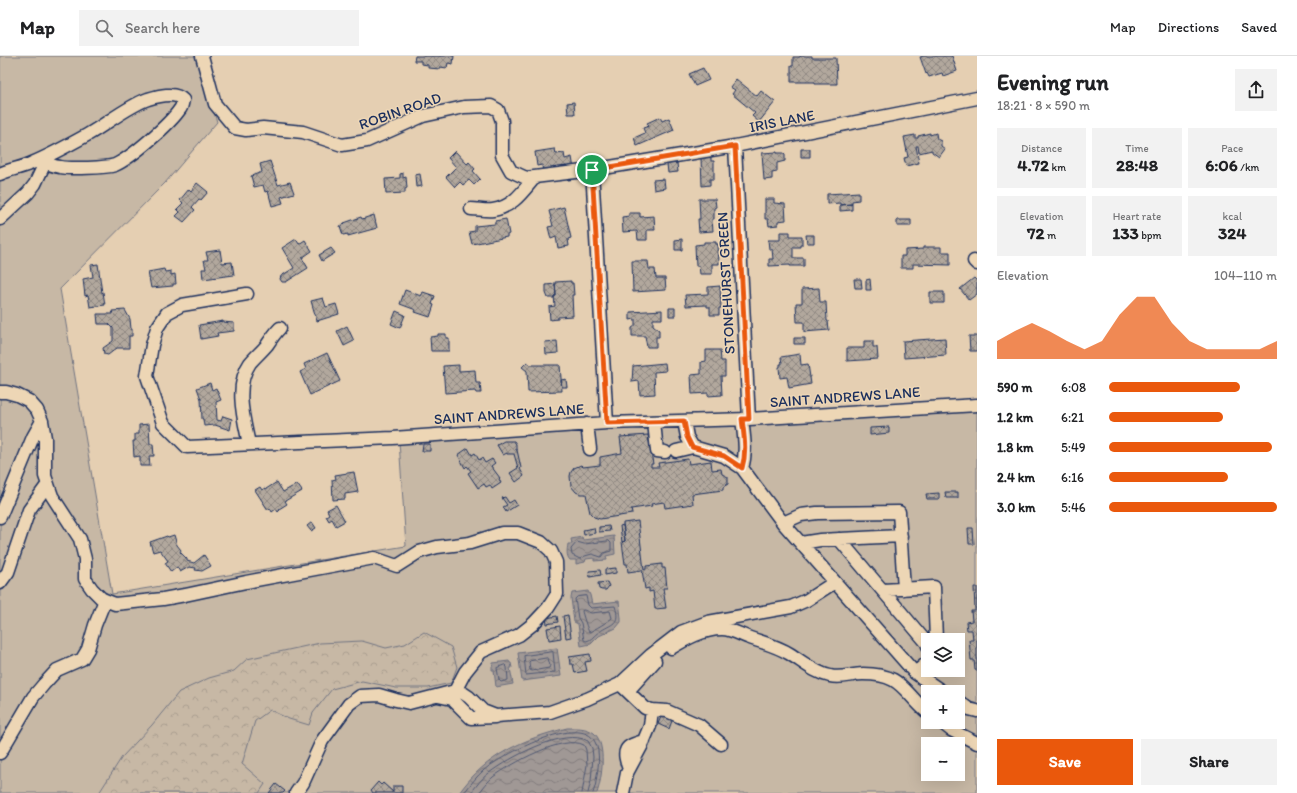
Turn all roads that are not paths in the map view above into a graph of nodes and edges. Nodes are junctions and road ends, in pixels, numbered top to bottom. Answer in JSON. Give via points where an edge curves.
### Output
{"nodes":[{"id":1,"x":202,"y":56,"type":"edge"},
{"id":2,"x":977,"y":98,"type":"edge"},
{"id":3,"x":735,"y":146,"type":"junction"},
{"id":4,"x":43,"y":161,"type":"junction"},
{"id":5,"x":592,"y":170,"type":"junction"},
{"id":6,"x":0,"y":174,"type":"edge"},
{"id":7,"x":535,"y":177,"type":"junction"},
{"id":8,"x":471,"y":209,"type":"dead end"},
{"id":9,"x":0,"y":219,"type":"edge"},
{"id":10,"x":247,"y":294,"type":"dead end"},
{"id":11,"x":280,"y":328,"type":"dead end"},
{"id":12,"x":0,"y":392,"type":"edge"},
{"id":13,"x":977,"y":405,"type":"edge"},
{"id":14,"x":746,"y":419,"type":"junction"},
{"id":15,"x":42,"y":421,"type":"junction"},
{"id":16,"x":684,"y":421,"type":"junction"},
{"id":17,"x":654,"y":422,"type":"junction"},
{"id":18,"x":607,"y":423,"type":"junction"},
{"id":19,"x":587,"y":424,"type":"junction"},
{"id":20,"x":249,"y":444,"type":"junction"},
{"id":21,"x":692,"y":447,"type":"junction"},
{"id":22,"x":590,"y":449,"type":"dead end"},
{"id":23,"x":742,"y":468,"type":"junction"},
{"id":24,"x":48,"y":484,"type":"junction"},
{"id":25,"x":0,"y":517,"type":"edge"},
{"id":26,"x":783,"y":523,"type":"junction"},
{"id":27,"x":900,"y":536,"type":"junction"},
{"id":28,"x":839,"y":540,"type":"junction"},
{"id":29,"x":801,"y":544,"type":"junction"},
{"id":30,"x":835,"y":582,"type":"junction"},
{"id":31,"x":0,"y":583,"type":"edge"},
{"id":32,"x":904,"y":589,"type":"junction"},
{"id":33,"x":883,"y":590,"type":"junction"},
{"id":34,"x":105,"y":600,"type":"junction"},
{"id":35,"x":936,"y":633,"type":"edge"},
{"id":36,"x":921,"y":636,"type":"edge"},
{"id":37,"x":921,"y":668,"type":"edge"},
{"id":38,"x":914,"y":673,"type":"junction"},
{"id":39,"x":932,"y":685,"type":"edge"},
{"id":40,"x":624,"y":687,"type":"junction"},
{"id":41,"x":455,"y":691,"type":"junction"},
{"id":42,"x":433,"y":696,"type":"junction"},
{"id":43,"x":965,"y":706,"type":"edge"},
{"id":44,"x":921,"y":707,"type":"edge"},
{"id":45,"x":652,"y":710,"type":"junction"},
{"id":46,"x":977,"y":711,"type":"edge"},
{"id":47,"x":496,"y":716,"type":"junction"},
{"id":48,"x":950,"y":729,"type":"edge"},
{"id":49,"x":977,"y":743,"type":"edge"},
{"id":50,"x":721,"y":744,"type":"dead end"},
{"id":51,"x":0,"y":753,"type":"edge"},
{"id":52,"x":296,"y":793,"type":"edge"},
{"id":53,"x":618,"y":793,"type":"edge"},
{"id":54,"x":623,"y":793,"type":"edge"}],
"edges":[{"from":1,"to":7,"type":"street","name":"ROBIN ROAD","via":[[215,104],[235,128],[303,132],[342,145],[367,141],[423,116],[464,107],[491,106],[498,110],[502,121],[502,155],[511,171],[526,178]]},
{"from":2,"to":3,"type":"street","name":"IRIS LANE"},
{"from":3,"to":5,"type":"street","name":"IRIS LANE"},
{"from":3,"to":14,"type":"street","name":"STONEHURST GREEN"},
{"from":4,"to":4,"type":"street","via":[[148,100],[162,95],[174,95],[183,100],[181,108],[159,132],[115,165],[62,168]]},
{"from":4,"to":6,"type":"street"},
{"from":4,"to":9,"type":"street","via":[[28,193]]},
{"from":5,"to":7,"type":"street","name":"ROBIN ROAD"},
{"from":5,"to":18,"type":"street"},
{"from":7,"to":8,"type":"street","via":[[517,198],[505,206],[493,210]]},
{"from":10,"to":20,"type":"street","name":"SAINT ANDREWS LANE","via":[[182,305],[167,313],[157,328],[147,376],[163,423],[187,447]]},
{"from":11,"to":20,"type":"street","via":[[251,363],[243,383],[242,410]]},
{"from":12,"to":15,"type":"street","via":[[17,395],[28,401]]},
{"from":13,"to":14,"type":"street","name":"SAINT ANDREWS LANE"},
{"from":14,"to":16,"type":"street","name":"SAINT ANDREWS LANE"},
{"from":14,"to":23,"type":"street","name":"STONEHURST GREEN","via":[[745,458]]},
{"from":15,"to":24,"type":"street","via":[[45,476]]},
{"from":15,"to":25,"type":"street"},
{"from":16,"to":17,"type":"street","name":"SAINT ANDREWS LANE"},
{"from":16,"to":21,"type":"street"},
{"from":17,"to":18,"type":"street","name":"SAINT ANDREWS LANE"},
{"from":17,"to":21,"type":"street","via":[[657,451],[671,452]]},
{"from":18,"to":19,"type":"street","name":"SAINT ANDREWS LANE"},
{"from":19,"to":20,"type":"street","name":"SAINT ANDREWS LANE","via":[[393,438]]},
{"from":19,"to":22,"type":"street"},
{"from":21,"to":23,"type":"street","via":[[724,456]]},
{"from":23,"to":26,"type":"street"},
{"from":24,"to":31,"type":"street","via":[[29,510],[8,572]]},
{"from":24,"to":34,"type":"street","via":[[52,496],[80,540],[85,558],[85,579]]},
{"from":26,"to":27,"type":"street","via":[[801,515],[896,511],[899,512]]},
{"from":26,"to":29,"type":"street"},
{"from":27,"to":28,"type":"street"},
{"from":27,"to":32,"type":"street"},
{"from":28,"to":29,"type":"street"},
{"from":28,"to":33,"type":"street"},
{"from":29,"to":30,"type":"street"},
{"from":30,"to":38,"type":"street"},
{"from":30,"to":40,"type":"street","via":[[791,607],[708,622],[680,632],[651,655]]},
{"from":32,"to":33,"type":"street"},
{"from":32,"to":35,"type":"street","via":[[934,587]]},
{"from":33,"to":36,"type":"street"},
{"from":34,"to":41,"type":"street","via":[[115,604],[163,599],[374,558],[398,566],[419,552],[470,543],[502,534],[518,534],[541,542],[551,551],[556,562],[557,594],[534,624],[519,635],[481,652],[465,672]]},
{"from":34,"to":51,"type":"street","via":[[88,649],[82,658],[57,670],[44,684]]},
{"from":37,"to":38,"type":"street"},
{"from":38,"to":39,"type":"street"},
{"from":40,"to":44,"type":"street","via":[[666,650],[696,634],[722,629],[775,646],[815,671],[830,677],[876,674],[895,680]]},
{"from":40,"to":45,"type":"street","via":[[645,708]]},
{"from":40,"to":47,"type":"street","via":[[550,712]]},
{"from":41,"to":42,"type":"street"},
{"from":41,"to":47,"type":"street","via":[[469,697],[483,711]]},
{"from":42,"to":47,"type":"street","via":[[452,699],[472,718]]},
{"from":42,"to":52,"type":"street","via":[[409,702],[379,695],[360,696],[349,704],[322,741]]},
{"from":43,"to":46,"type":"street"},
{"from":45,"to":50,"type":"street","via":[[667,711],[699,725]]},
{"from":45,"to":54,"type":"street","via":[[650,726],[627,773]]},
{"from":48,"to":49,"type":"street"},
{"from":53,"to":54,"type":"street"}]}
